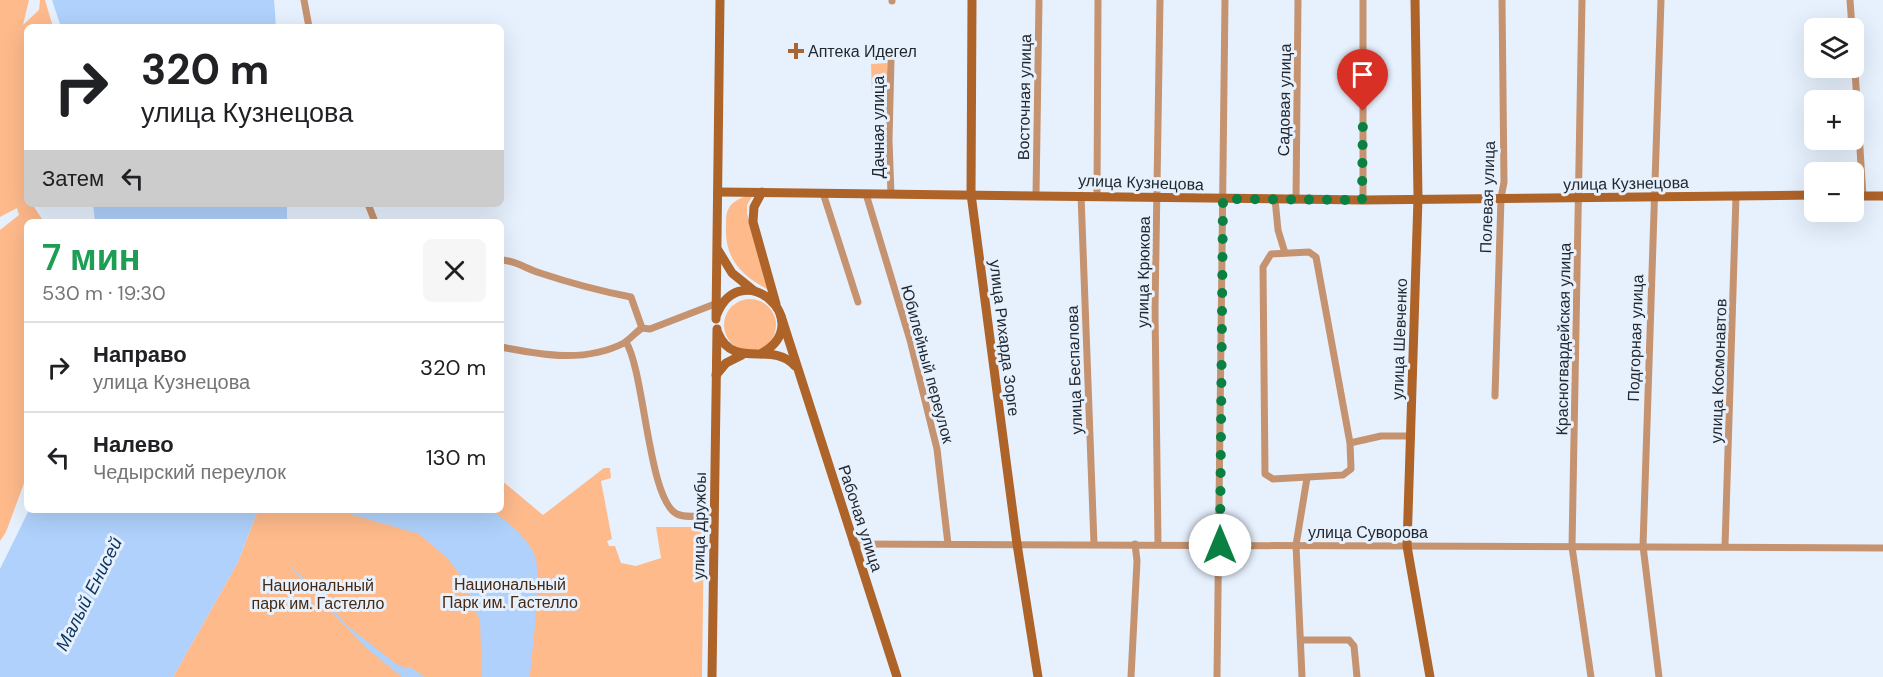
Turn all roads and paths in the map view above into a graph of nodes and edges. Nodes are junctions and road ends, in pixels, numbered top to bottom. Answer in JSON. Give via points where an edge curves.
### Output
{"nodes":[{"id":1,"x":304,"y":0,"type":"edge"},
{"id":2,"x":720,"y":0,"type":"edge"},
{"id":3,"x":972,"y":0,"type":"edge"},
{"id":4,"x":1039,"y":0,"type":"edge"},
{"id":5,"x":1098,"y":0,"type":"edge"},
{"id":6,"x":1160,"y":0,"type":"edge"},
{"id":7,"x":1226,"y":0,"type":"edge"},
{"id":8,"x":1298,"y":0,"type":"edge"},
{"id":9,"x":1363,"y":0,"type":"edge"},
{"id":10,"x":1415,"y":0,"type":"edge"},
{"id":11,"x":1502,"y":0,"type":"edge"},
{"id":12,"x":1582,"y":0,"type":"edge"},
{"id":13,"x":1661,"y":0,"type":"edge"},
{"id":14,"x":1850,"y":0,"type":"edge"},
{"id":15,"x":1851,"y":18,"type":"edge"},
{"id":16,"x":308,"y":24,"type":"edge"},
{"id":17,"x":891,"y":60,"type":"dead end"},
{"id":18,"x":1855,"y":78,"type":"edge"},
{"id":19,"x":1857,"y":162,"type":"edge"},
{"id":20,"x":718,"y":192,"type":"junction"},
{"id":21,"x":762,"y":192,"type":"junction"},
{"id":22,"x":823,"y":193,"type":"junction"},
{"id":23,"x":866,"y":194,"type":"junction"},
{"id":24,"x":891,"y":194,"type":"junction"},
{"id":25,"x":971,"y":194,"type":"junction"},
{"id":26,"x":1036,"y":195,"type":"junction"},
{"id":27,"x":1081,"y":195,"type":"junction"},
{"id":28,"x":1097,"y":195,"type":"junction"},
{"id":29,"x":1804,"y":195,"type":"edge"},
{"id":30,"x":1736,"y":196,"type":"junction"},
{"id":31,"x":1864,"y":196,"type":"edge"},
{"id":32,"x":1883,"y":196,"type":"edge"},
{"id":33,"x":1418,"y":198,"type":"junction"},
{"id":34,"x":1501,"y":198,"type":"junction"},
{"id":35,"x":1653,"y":198,"type":"junction"},
{"id":36,"x":1158,"y":199,"type":"junction"},
{"id":37,"x":1223,"y":199,"type":"junction"},
{"id":38,"x":1275,"y":200,"type":"junction"},
{"id":39,"x":1296,"y":200,"type":"junction"},
{"id":40,"x":1362,"y":200,"type":"junction"},
{"id":41,"x":1580,"y":200,"type":"junction"},
{"id":42,"x":717,"y":249,"type":"junction"},
{"id":43,"x":1285,"y":253,"type":"junction"},
{"id":44,"x":504,"y":260,"type":"edge"},
{"id":45,"x":753,"y":291,"type":"junction"},
{"id":46,"x":721,"y":301,"type":"junction"},
{"id":47,"x":858,"y":302,"type":"dead end"},
{"id":48,"x":779,"y":311,"type":"junction"},
{"id":49,"x":717,"y":324,"type":"junction"},
{"id":50,"x":642,"y":328,"type":"junction"},
{"id":51,"x":626,"y":342,"type":"junction"},
{"id":52,"x":504,"y":347,"type":"edge"},
{"id":53,"x":762,"y":353,"type":"junction"},
{"id":54,"x":742,"y":355,"type":"junction"},
{"id":55,"x":797,"y":368,"type":"junction"},
{"id":56,"x":716,"y":375,"type":"junction"},
{"id":57,"x":1495,"y":396,"type":"dead end"},
{"id":58,"x":1411,"y":436,"type":"junction"},
{"id":59,"x":1350,"y":443,"type":"junction"},
{"id":60,"x":1307,"y":478,"type":"junction"},
{"id":61,"x":714,"y":515,"type":"junction"},
{"id":62,"x":853,"y":544,"type":"junction"},
{"id":63,"x":948,"y":544,"type":"junction"},
{"id":64,"x":1017,"y":544,"type":"junction"},
{"id":65,"x":1094,"y":544,"type":"junction"},
{"id":66,"x":1135,"y":544,"type":"junction"},
{"id":67,"x":1158,"y":544,"type":"junction"},
{"id":68,"x":1220,"y":545,"type":"junction"},
{"id":69,"x":1296,"y":545,"type":"junction"},
{"id":70,"x":1407,"y":546,"type":"junction"},
{"id":71,"x":1643,"y":546,"type":"junction"},
{"id":72,"x":1725,"y":546,"type":"junction"},
{"id":73,"x":1572,"y":547,"type":"junction"},
{"id":74,"x":1883,"y":548,"type":"edge"},
{"id":75,"x":1300,"y":640,"type":"junction"},
{"id":76,"x":712,"y":677,"type":"edge"},
{"id":77,"x":897,"y":677,"type":"edge"},
{"id":78,"x":1038,"y":677,"type":"edge"},
{"id":79,"x":1131,"y":677,"type":"edge"},
{"id":80,"x":1217,"y":677,"type":"edge"},
{"id":81,"x":1302,"y":677,"type":"edge"},
{"id":82,"x":1357,"y":677,"type":"edge"},
{"id":83,"x":1430,"y":677,"type":"edge"},
{"id":84,"x":1591,"y":677,"type":"edge"},
{"id":85,"x":1659,"y":677,"type":"edge"}],
"edges":[{"from":1,"to":16,"type":"street"},
{"from":2,"to":20,"type":"street"},
{"from":3,"to":25,"type":"street","name":"улица Рихарда Зорге"},
{"from":4,"to":26,"type":"street","name":"Восточная улица"},
{"from":5,"to":28,"type":"street"},
{"from":6,"to":36,"type":"street","name":"улица Крюкова"},
{"from":7,"to":37,"type":"street"},
{"from":8,"to":39,"type":"street","name":"Садовая улица"},
{"from":9,"to":40,"type":"street"},
{"from":10,"to":33,"type":"street","name":"улица Шевченко"},
{"from":11,"to":34,"type":"street","name":"Полевая улица"},
{"from":12,"to":41,"type":"street","name":"Красногвардейская улица"},
{"from":13,"to":35,"type":"street","name":"Подгорная улица"},
{"from":14,"to":15,"type":"street"},
{"from":17,"to":24,"type":"street","name":"Дачная улица"},
{"from":18,"to":19,"type":"street"},
{"from":20,"to":21,"type":"street","name":"улица Кузнецова"},
{"from":20,"to":42,"type":"street"},
{"from":21,"to":22,"type":"street","name":"улица Кузнецова"},
{"from":21,"to":48,"type":"street","name":"Рабочая улица","via":[[754,207],[753,222]]},
{"from":22,"to":23,"type":"street","name":"улица Кузнецова"},
{"from":22,"to":47,"type":"street"},
{"from":23,"to":24,"type":"street","name":"улица Кузнецова"},
{"from":23,"to":63,"type":"street","name":"Юбилейный переулок","via":[[910,340],[937,449]]},
{"from":24,"to":25,"type":"street","name":"улица Кузнецова"},
{"from":25,"to":26,"type":"street","name":"улица Кузнецова"},
{"from":25,"to":64,"type":"street","name":"улица Рихарда Зорге"},
{"from":26,"to":27,"type":"street","name":"улица Кузнецова"},
{"from":27,"to":28,"type":"street","name":"улица Кузнецова"},
{"from":27,"to":65,"type":"street","name":"улица Беспалова"},
{"from":28,"to":36,"type":"street","name":"улица Кузнецова"},
{"from":29,"to":30,"type":"street","name":"улица Кузнецова"},
{"from":30,"to":35,"type":"street","name":"улица Кузнецова"},
{"from":30,"to":72,"type":"street","name":"улица Космонавтов"},
{"from":31,"to":32,"type":"street"},
{"from":33,"to":34,"type":"street","name":"улица Кузнецова"},
{"from":33,"to":40,"type":"street","name":"улица Кузнецова"},
{"from":33,"to":58,"type":"street","name":"улица Шевченко"},
{"from":34,"to":41,"type":"street","name":"улица Кузнецова"},
{"from":34,"to":57,"type":"street","name":"Полевая улица"},
{"from":35,"to":41,"type":"street","name":"улица Кузнецова"},
{"from":35,"to":71,"type":"street","name":"Подгорная улица"},
{"from":36,"to":37,"type":"street","name":"улица Кузнецова"},
{"from":36,"to":67,"type":"street","name":"улица Крюкова"},
{"from":37,"to":38,"type":"street","name":"улица Кузнецова"},
{"from":37,"to":68,"type":"street"},
{"from":38,"to":39,"type":"street","name":"улица Кузнецова"},
{"from":38,"to":43,"type":"street"},
{"from":39,"to":40,"type":"street","name":"улица Кузнецова"},
{"from":41,"to":73,"type":"street","name":"Красногвардейская улица"},
{"from":42,"to":45,"type":"street","via":[[732,273]]},
{"from":42,"to":46,"type":"street"},
{"from":43,"to":59,"type":"street","via":[[1309,252],[1316,257]]},
{"from":43,"to":60,"type":"street","via":[[1271,254],[1263,267],[1264,469],[1273,479]]},
{"from":44,"to":50,"type":"street","via":[[587,289],[631,297]]},
{"from":45,"to":46,"type":"street","via":[[740,291]]},
{"from":45,"to":48,"type":"street","via":[[767,296]]},
{"from":46,"to":49,"type":"street"},
{"from":46,"to":50,"type":"street","via":[[650,329]]},
{"from":48,"to":53,"type":"street","via":[[778,338]]},
{"from":48,"to":55,"type":"street","name":"Рабочая улица"},
{"from":49,"to":54,"type":"street","via":[[725,346]]},
{"from":49,"to":56,"type":"street","name":"улица Дружбы"},
{"from":50,"to":51,"type":"street"},
{"from":51,"to":52,"type":"street","via":[[562,357]]},
{"from":51,"to":61,"type":"street","via":[[635,364],[643,420],[664,499],[675,513],[684,516]]},
{"from":53,"to":54,"type":"street"},
{"from":53,"to":55,"type":"street","via":[[785,357]]},
{"from":54,"to":56,"type":"street","via":[[726,363]]},
{"from":55,"to":62,"type":"street","name":"Рабочая улица"},
{"from":56,"to":61,"type":"street","name":"улица Дружбы"},
{"from":58,"to":59,"type":"street","via":[[1381,436]]},
{"from":58,"to":70,"type":"street","name":"улица Шевченко"},
{"from":59,"to":60,"type":"street","via":[[1352,464],[1348,474]]},
{"from":60,"to":69,"type":"street"},
{"from":61,"to":76,"type":"street","name":"улица Дружбы"},
{"from":62,"to":63,"type":"street","name":"улица Суворова"},
{"from":62,"to":77,"type":"street","name":"Рабочая улица"},
{"from":63,"to":64,"type":"street","name":"улица Суворова"},
{"from":64,"to":65,"type":"street","name":"улица Суворова"},
{"from":64,"to":78,"type":"street","name":"улица Рихарда Зорге"},
{"from":65,"to":66,"type":"street","name":"улица Суворова"},
{"from":66,"to":67,"type":"street","name":"улица Суворова"},
{"from":66,"to":79,"type":"street"},
{"from":67,"to":68,"type":"street","name":"улица Суворова"},
{"from":68,"to":69,"type":"street","name":"улица Суворова"},
{"from":68,"to":80,"type":"street"},
{"from":69,"to":70,"type":"street","name":"улица Суворова"},
{"from":69,"to":75,"type":"street"},
{"from":70,"to":73,"type":"street","name":"улица Суворова"},
{"from":70,"to":83,"type":"street","name":"улица Шевченко"},
{"from":71,"to":72,"type":"street","name":"улица Суворова"},
{"from":71,"to":73,"type":"street","name":"улица Суворова"},
{"from":71,"to":85,"type":"street","name":"Подгорная улица"},
{"from":72,"to":74,"type":"street","name":"улица Суворова"},
{"from":73,"to":84,"type":"street","name":"Красногвардейская улица"},
{"from":75,"to":81,"type":"street"},
{"from":75,"to":82,"type":"street","via":[[1349,640],[1354,646]]}]}
